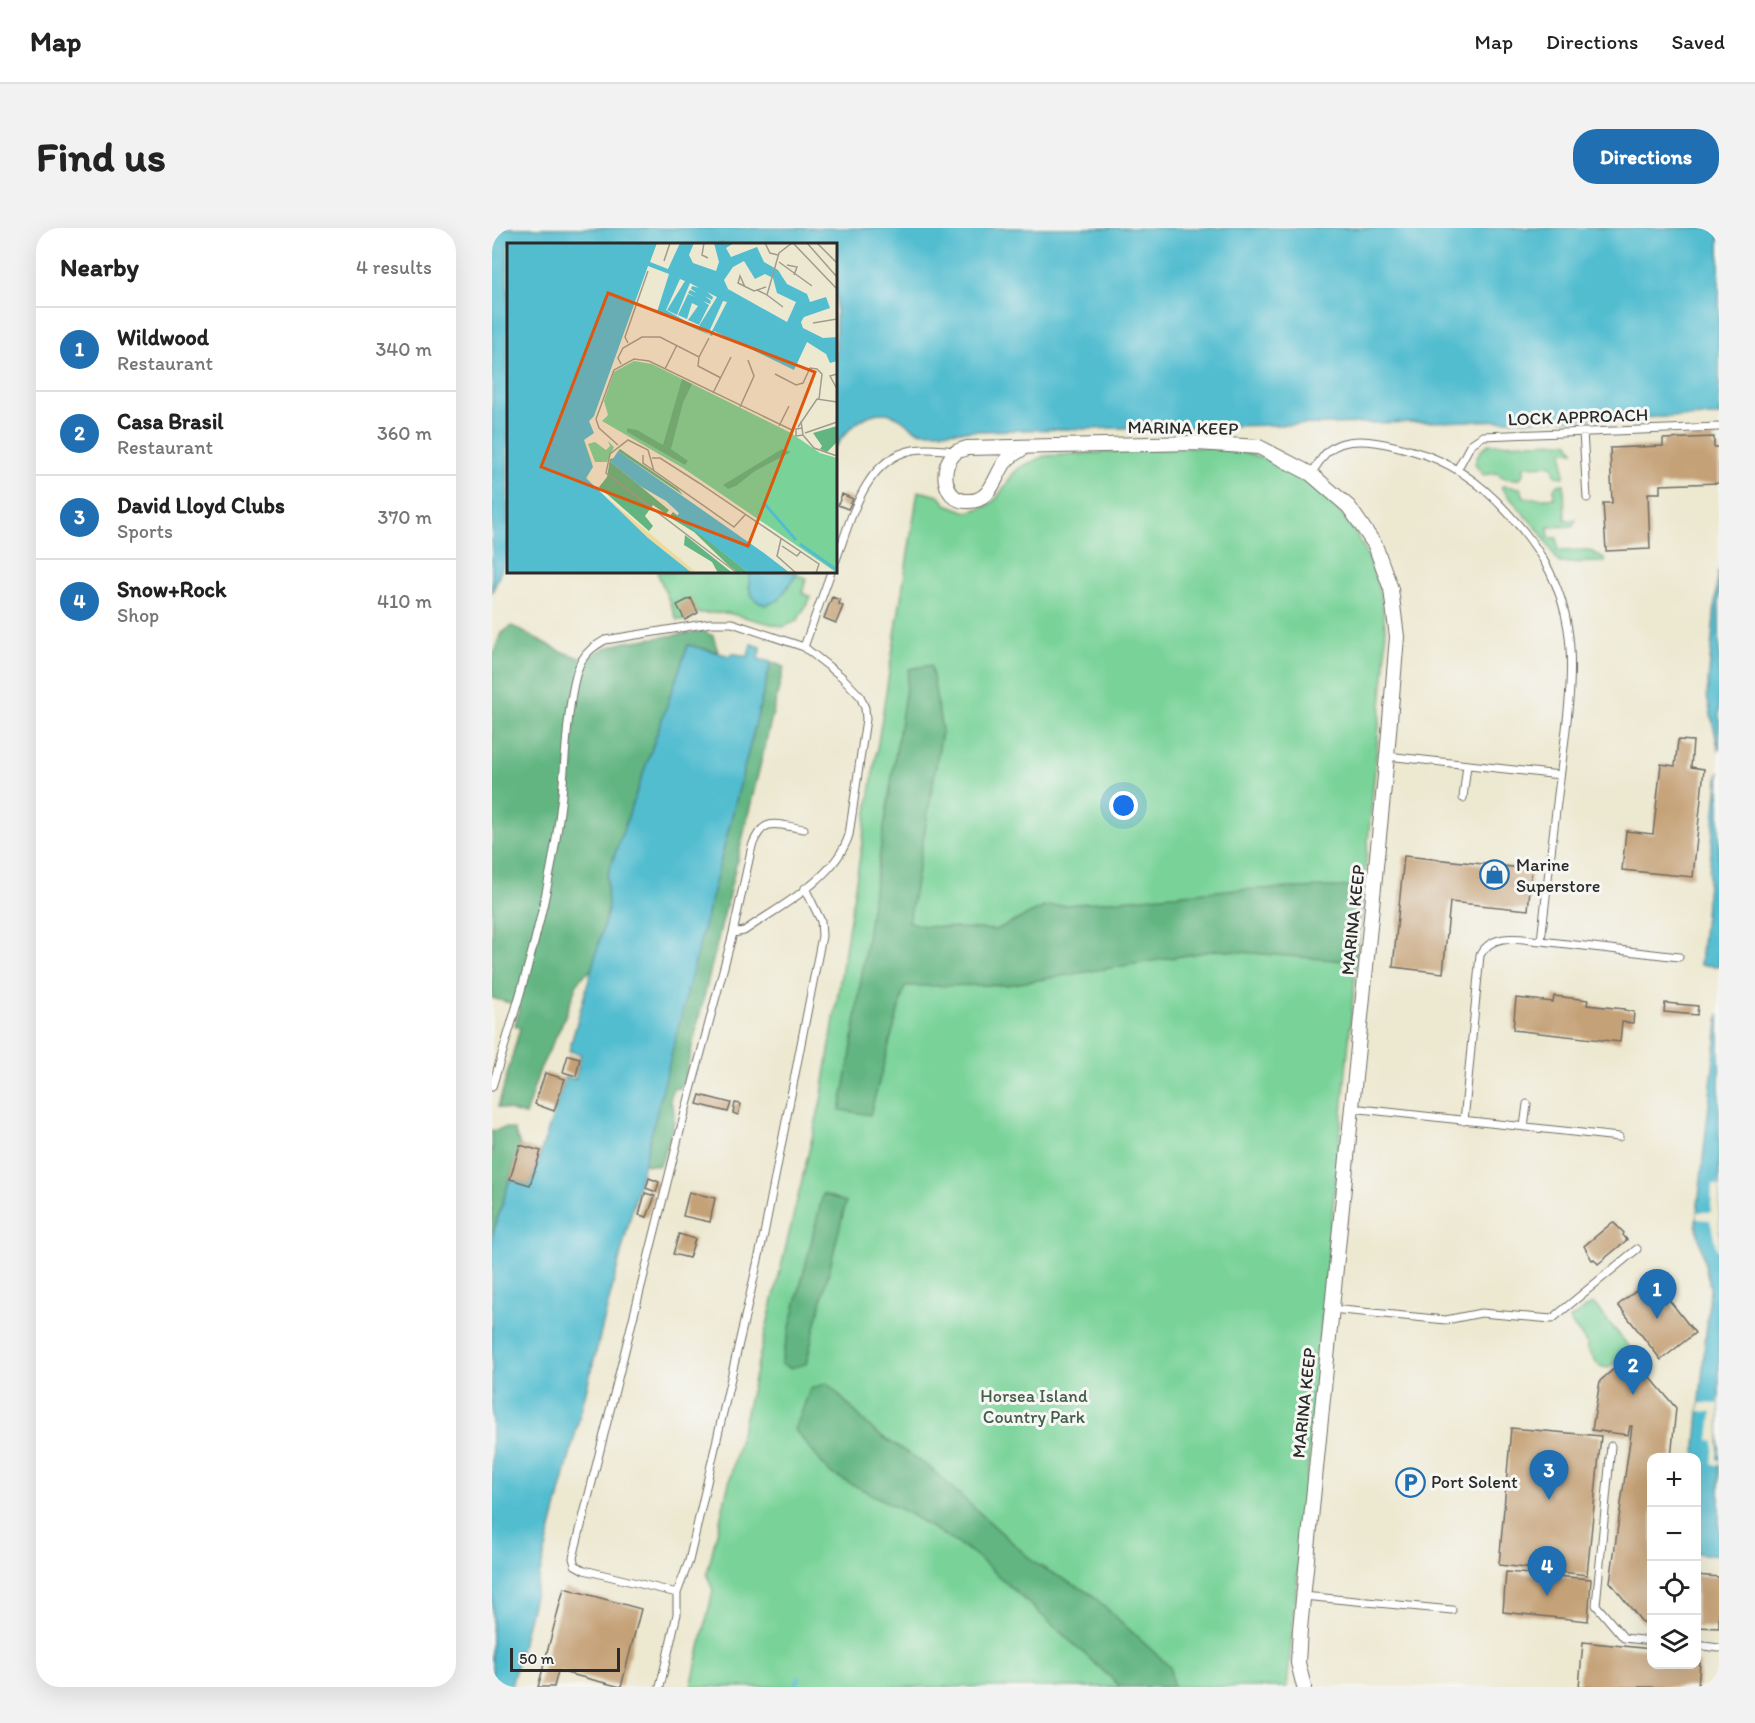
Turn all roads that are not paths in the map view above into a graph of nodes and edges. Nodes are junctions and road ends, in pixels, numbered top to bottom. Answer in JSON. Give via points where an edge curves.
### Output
{"nodes":[{"id":1,"x":1719,"y":427,"type":"edge"},
{"id":2,"x":1583,"y":432,"type":"junction"},
{"id":3,"x":1025,"y":447,"type":"junction"},
{"id":4,"x":958,"y":451,"type":"junction"},
{"id":5,"x":1457,"y":470,"type":"junction"},
{"id":6,"x":1311,"y":474,"type":"junction"},
{"id":7,"x":1587,"y":498,"type":"dead end"},
{"id":8,"x":837,"y":558,"type":"edge"},
{"id":9,"x":831,"y":573,"type":"edge"},
{"id":10,"x":804,"y":647,"type":"junction"},
{"id":11,"x":1387,"y":756,"type":"junction"},
{"id":12,"x":1467,"y":765,"type":"junction"},
{"id":13,"x":1560,"y":775,"type":"junction"},
{"id":14,"x":1463,"y":798,"type":"dead end"},
{"id":15,"x":804,"y":829,"type":"dead end"},
{"id":16,"x":805,"y":888,"type":"junction"},
{"id":17,"x":733,"y":933,"type":"junction"},
{"id":18,"x":1541,"y":941,"type":"junction"},
{"id":19,"x":1679,"y":957,"type":"dead end"},
{"id":20,"x":492,"y":1087,"type":"edge"},
{"id":21,"x":1527,"y":1104,"type":"dead end"},
{"id":22,"x":1351,"y":1108,"type":"junction"},
{"id":23,"x":1464,"y":1120,"type":"junction"},
{"id":24,"x":1524,"y":1127,"type":"junction"},
{"id":25,"x":1619,"y":1137,"type":"dead end"},
{"id":26,"x":1637,"y":1249,"type":"dead end"},
{"id":27,"x":1331,"y":1309,"type":"junction"},
{"id":28,"x":1611,"y":1446,"type":"dead end"},
{"id":29,"x":677,"y":1593,"type":"junction"},
{"id":30,"x":1303,"y":1596,"type":"junction"},
{"id":31,"x":1452,"y":1610,"type":"dead end"},
{"id":32,"x":1647,"y":1640,"type":"edge"},
{"id":33,"x":1701,"y":1646,"type":"edge"},
{"id":34,"x":1719,"y":1648,"type":"edge"},
{"id":35,"x":660,"y":1687,"type":"edge"},
{"id":36,"x":1304,"y":1687,"type":"edge"}],
"edges":[{"from":1,"to":2,"type":"lane","name":"LOCK APPROACH"},
{"from":2,"to":5,"type":"lane","name":"LOCK APPROACH","via":[[1483,436],[1471,444]]},
{"from":2,"to":7,"type":"lane"},
{"from":3,"to":4,"type":"street","name":"MARINA KEEP"},
{"from":3,"to":4,"type":"street","via":[[1008,458],[983,498],[968,502],[955,499],[945,476],[952,455]]},
{"from":3,"to":6,"type":"street","name":"MARINA KEEP","via":[[1197,443],[1259,447]]},
{"from":4,"to":8,"type":"lane","via":[[912,450],[890,460],[875,473]]},
{"from":5,"to":6,"type":"lane","via":[[1416,452],[1373,441],[1341,442],[1327,451]]},
{"from":5,"to":13,"type":"lane","via":[[1492,496],[1528,537],[1544,560],[1563,604],[1571,676]]},
{"from":6,"to":11,"type":"street","name":"MARINA KEEP","via":[[1349,507],[1375,545],[1391,589],[1398,637]]},
{"from":9,"to":10,"type":"lane"},
{"from":10,"to":16,"type":"lane","via":[[842,676],[860,696],[866,719],[845,847],[828,871]]},
{"from":10,"to":20,"type":"lane","via":[[732,623],[710,623],[605,640],[592,647],[581,662],[572,702],[549,881],[525,982]]},
{"from":11,"to":12,"type":"lane"},
{"from":11,"to":22,"type":"street","name":"MARINA KEEP"},
{"from":12,"to":13,"type":"lane"},
{"from":12,"to":14,"type":"lane"},
{"from":13,"to":18,"type":"lane"},
{"from":15,"to":17,"type":"lane","via":[[770,824],[757,832]]},
{"from":16,"to":17,"type":"lane","via":[[744,931]]},
{"from":16,"to":29,"type":"lane","via":[[821,921],[822,936],[764,1234],[689,1561]]},
{"from":17,"to":29,"type":"lane","via":[[573,1558],[575,1565],[584,1570]]},
{"from":18,"to":19,"type":"lane"},
{"from":18,"to":23,"type":"lane","via":[[1504,938],[1491,943],[1480,955]]},
{"from":21,"to":24,"type":"lane"},
{"from":22,"to":23,"type":"lane"},
{"from":22,"to":27,"type":"street","name":"MARINA KEEP"},
{"from":23,"to":24,"type":"lane"},
{"from":24,"to":25,"type":"lane"},
{"from":26,"to":27,"type":"lane","via":[[1552,1319],[1481,1313],[1446,1320]]},
{"from":27,"to":30,"type":"street","name":"MARINA KEEP"},
{"from":28,"to":32,"type":"lane","via":[[1596,1605],[1624,1638]]},
{"from":29,"to":35,"type":"lane","via":[[677,1614]]},
{"from":30,"to":31,"type":"lane"},
{"from":30,"to":36,"type":"street","name":"MARINA KEEP","via":[[1298,1663]]},
{"from":33,"to":34,"type":"lane"}]}
